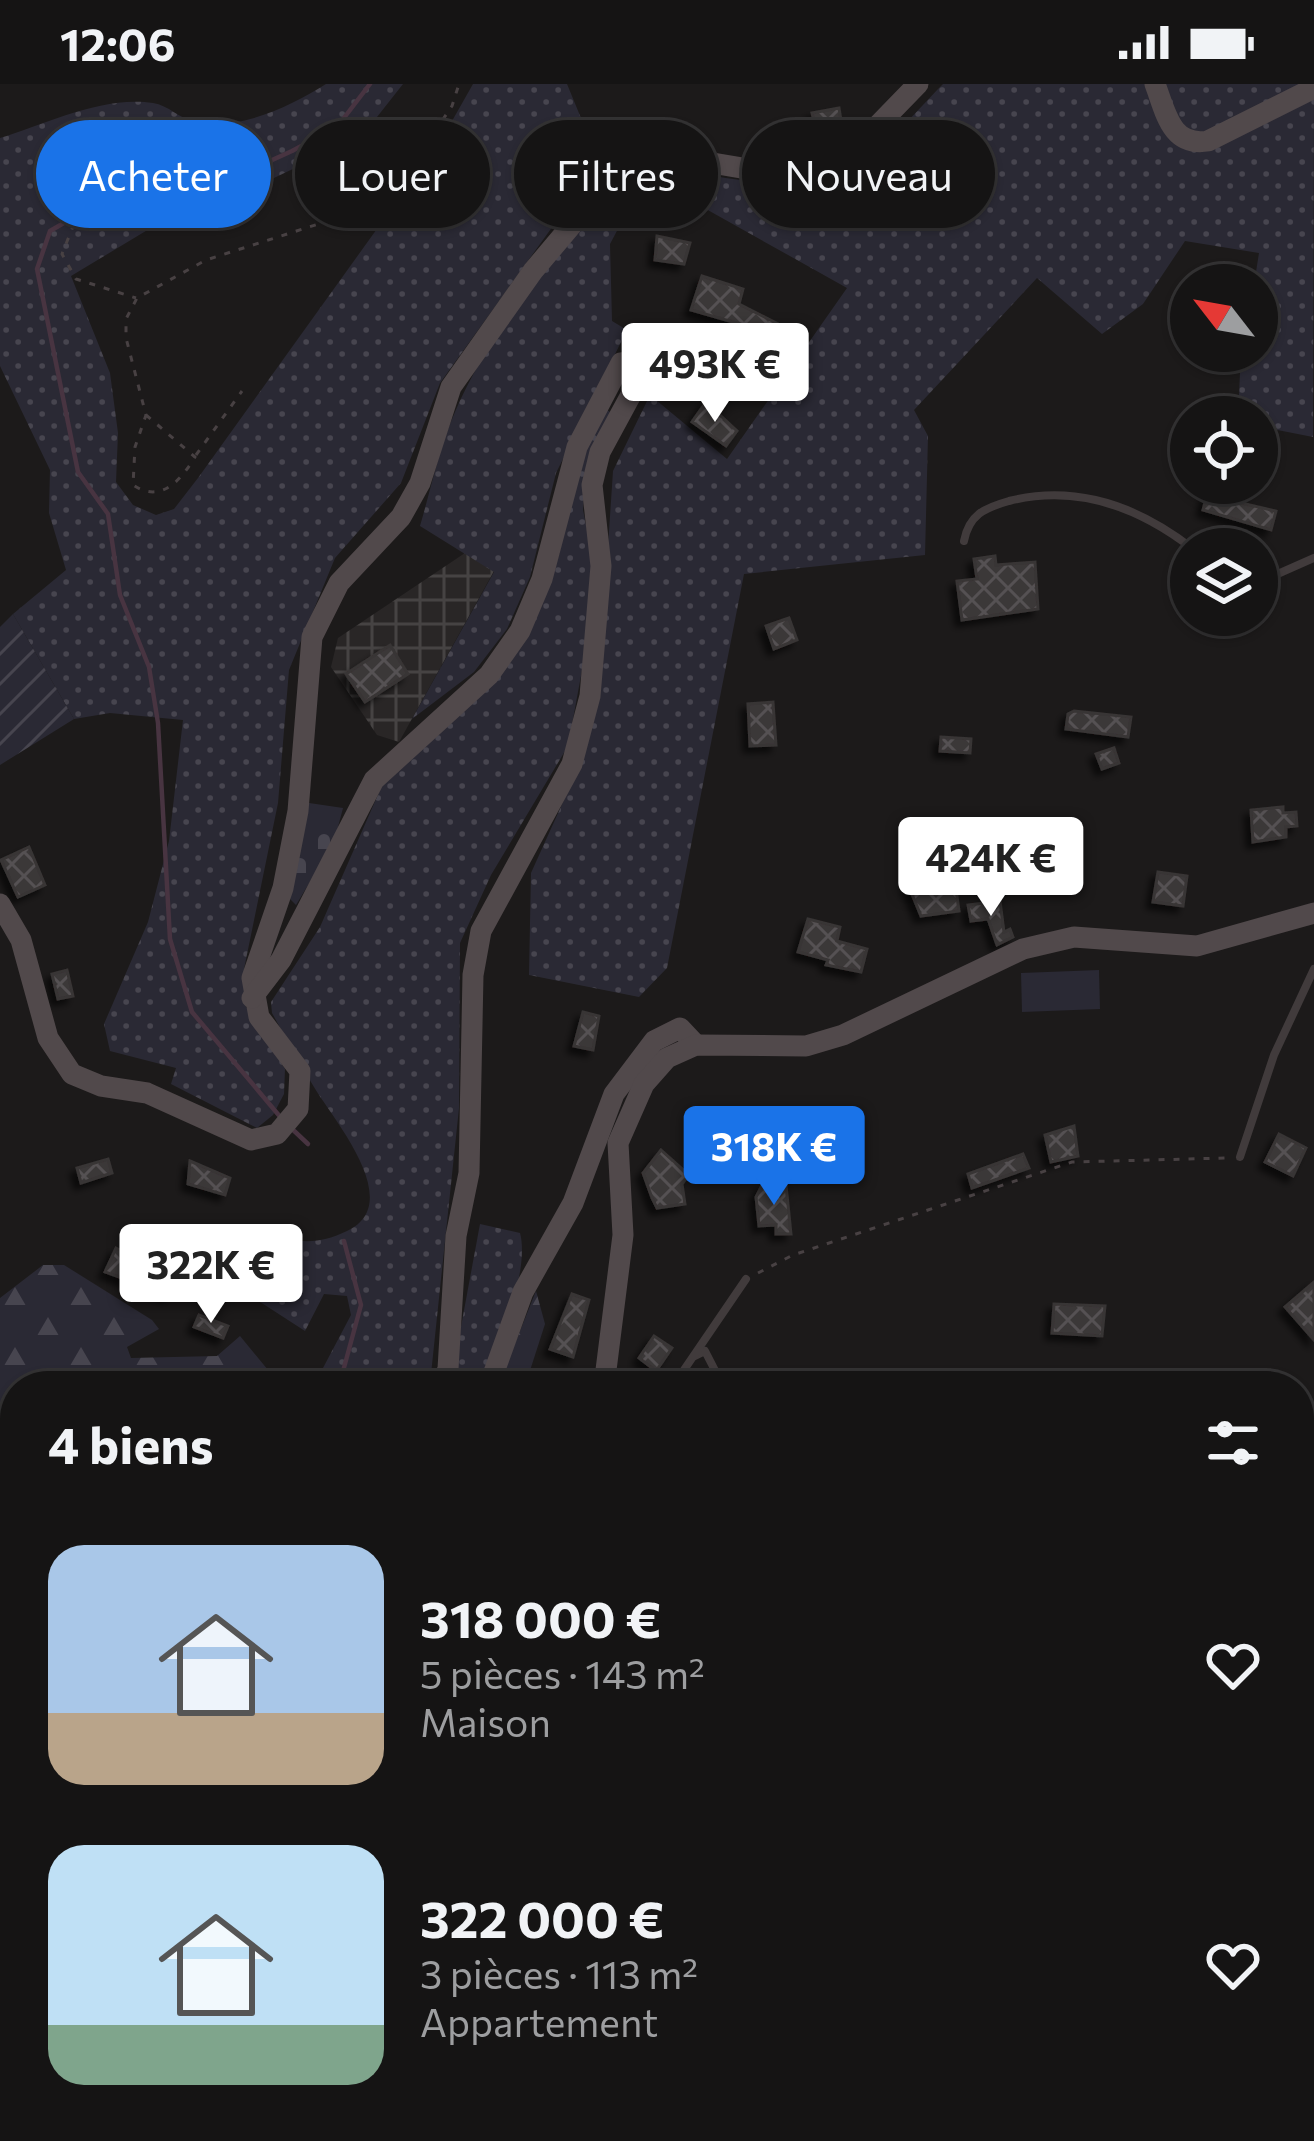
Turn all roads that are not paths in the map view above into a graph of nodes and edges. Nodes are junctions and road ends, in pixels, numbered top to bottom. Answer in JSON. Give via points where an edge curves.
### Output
{"nodes":[{"id":1,"x":918,"y":84,"type":"edge"},
{"id":2,"x":1154,"y":84,"type":"edge"},
{"id":3,"x":1314,"y":88,"type":"edge"},
{"id":4,"x":1170,"y":534,"type":"edge"},
{"id":5,"x":964,"y":542,"type":"dead end"},
{"id":6,"x":1314,"y":558,"type":"edge"},
{"id":7,"x":1278,"y":574,"type":"edge"},
{"id":8,"x":0,"y":904,"type":"edge"},
{"id":9,"x":1314,"y":914,"type":"edge"},
{"id":10,"x":1314,"y":969,"type":"edge"},
{"id":11,"x":252,"y":999,"type":"junction"},
{"id":12,"x":696,"y":1045,"type":"junction"},
{"id":13,"x":1240,"y":1157,"type":"road end"},
{"id":14,"x":746,"y":1279,"type":"road end"},
{"id":15,"x":693,"y":1356,"type":"junction"},
{"id":16,"x":447,"y":1371,"type":"edge"},
{"id":17,"x":494,"y":1371,"type":"edge"},
{"id":18,"x":606,"y":1371,"type":"edge"},
{"id":19,"x":683,"y":1371,"type":"edge"},
{"id":20,"x":717,"y":1371,"type":"edge"}],
"edges":[{"from":1,"to":11,"type":"street","via":[[849,155],[801,178],[665,154],[641,162],[608,182],[508,304],[451,386],[401,518],[339,583],[312,637],[298,811]]},
{"from":2,"to":3,"type":"street","via":[[1171,126],[1193,143]]},
{"from":4,"to":5,"type":"lane","via":[[1134,511],[1040,494],[980,511]]},
{"from":6,"to":7,"type":"lane"},
{"from":8,"to":11,"type":"street","via":[[21,940],[47,1038],[72,1074],[147,1093],[251,1140],[277,1134],[298,1109],[300,1071]]},
{"from":9,"to":12,"type":"street","via":[[1197,946],[1074,937],[1023,950],[806,1046]]},
{"from":10,"to":13,"type":"lane"},
{"from":11,"to":16,"type":"street","via":[[374,780],[489,675],[520,631],[577,447],[621,363],[636,362],[639,380],[600,452],[592,485],[601,566],[578,742],[481,931],[469,1173],[456,1236]]},
{"from":12,"to":17,"type":"street","via":[[680,1028],[666,1031],[614,1094],[574,1203],[523,1292]]},
{"from":12,"to":18,"type":"street","via":[[667,1058],[644,1084],[618,1143],[623,1235]]},
{"from":14,"to":15,"type":"lane"},
{"from":15,"to":19,"type":"lane"},
{"from":15,"to":20,"type":"lane","via":[[712,1355]]}]}
